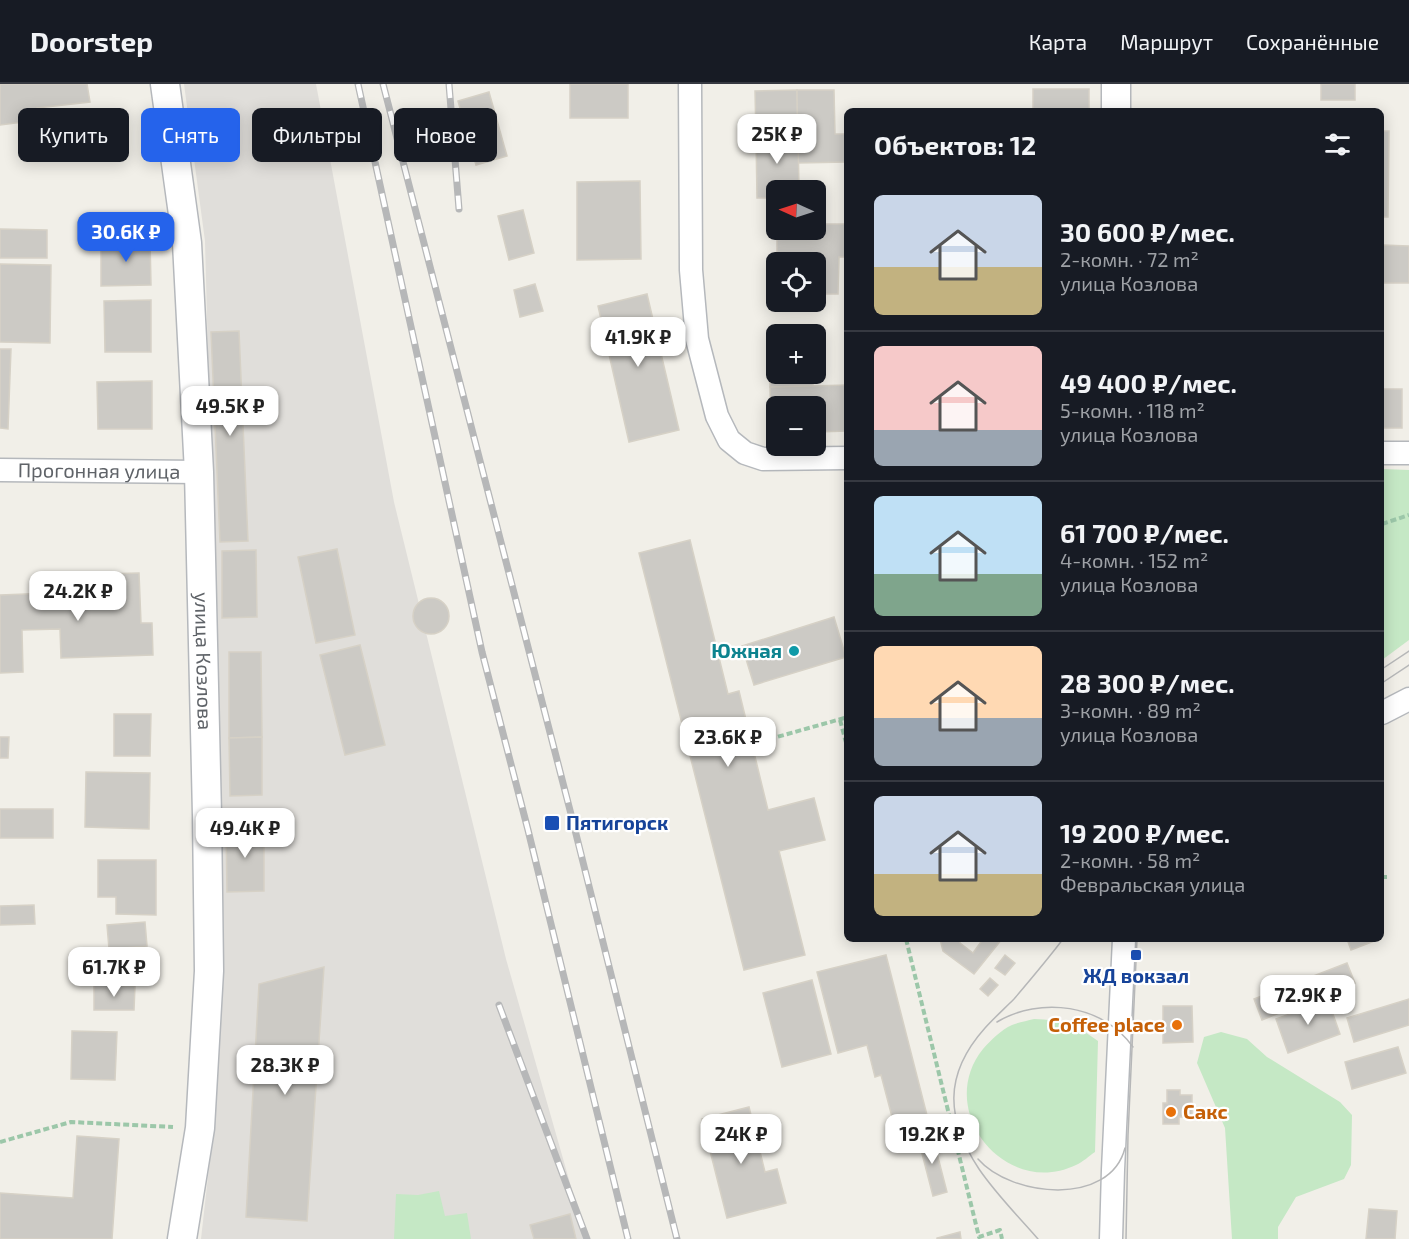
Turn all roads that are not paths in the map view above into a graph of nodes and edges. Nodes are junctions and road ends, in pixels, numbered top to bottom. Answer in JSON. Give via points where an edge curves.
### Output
{"nodes":[{"id":1,"x":165,"y":84,"type":"edge"},
{"id":2,"x":690,"y":84,"type":"edge"},
{"id":3,"x":1116,"y":84,"type":"edge"},
{"id":4,"x":1116,"y":108,"type":"edge"},
{"id":5,"x":1384,"y":453,"type":"edge"},
{"id":6,"x":1409,"y":453,"type":"edge"},
{"id":7,"x":844,"y":458,"type":"edge"},
{"id":8,"x":0,"y":470,"type":"edge"},
{"id":9,"x":199,"y":472,"type":"junction"},
{"id":10,"x":1409,"y":699,"type":"edge"},
{"id":11,"x":1384,"y":713,"type":"edge"},
{"id":12,"x":1124,"y":942,"type":"edge"},
{"id":13,"x":183,"y":1239,"type":"edge"},
{"id":14,"x":1112,"y":1239,"type":"edge"}],
"edges":[{"from":1,"to":9,"type":"street","name":"улица Козлова","via":[[187,243]]},
{"from":2,"to":7,"type":"street","via":[[691,270],[698,339],[717,416],[729,440],[745,453],[763,459]]},
{"from":3,"to":4,"type":"street"},
{"from":5,"to":6,"type":"street"},
{"from":8,"to":9,"type":"street","name":"Прогонная улица"},
{"from":9,"to":13,"type":"street","name":"улица Козлова","via":[[209,971],[200,1128]]},
{"from":10,"to":11,"type":"street"},
{"from":12,"to":14,"type":"street"}]}
